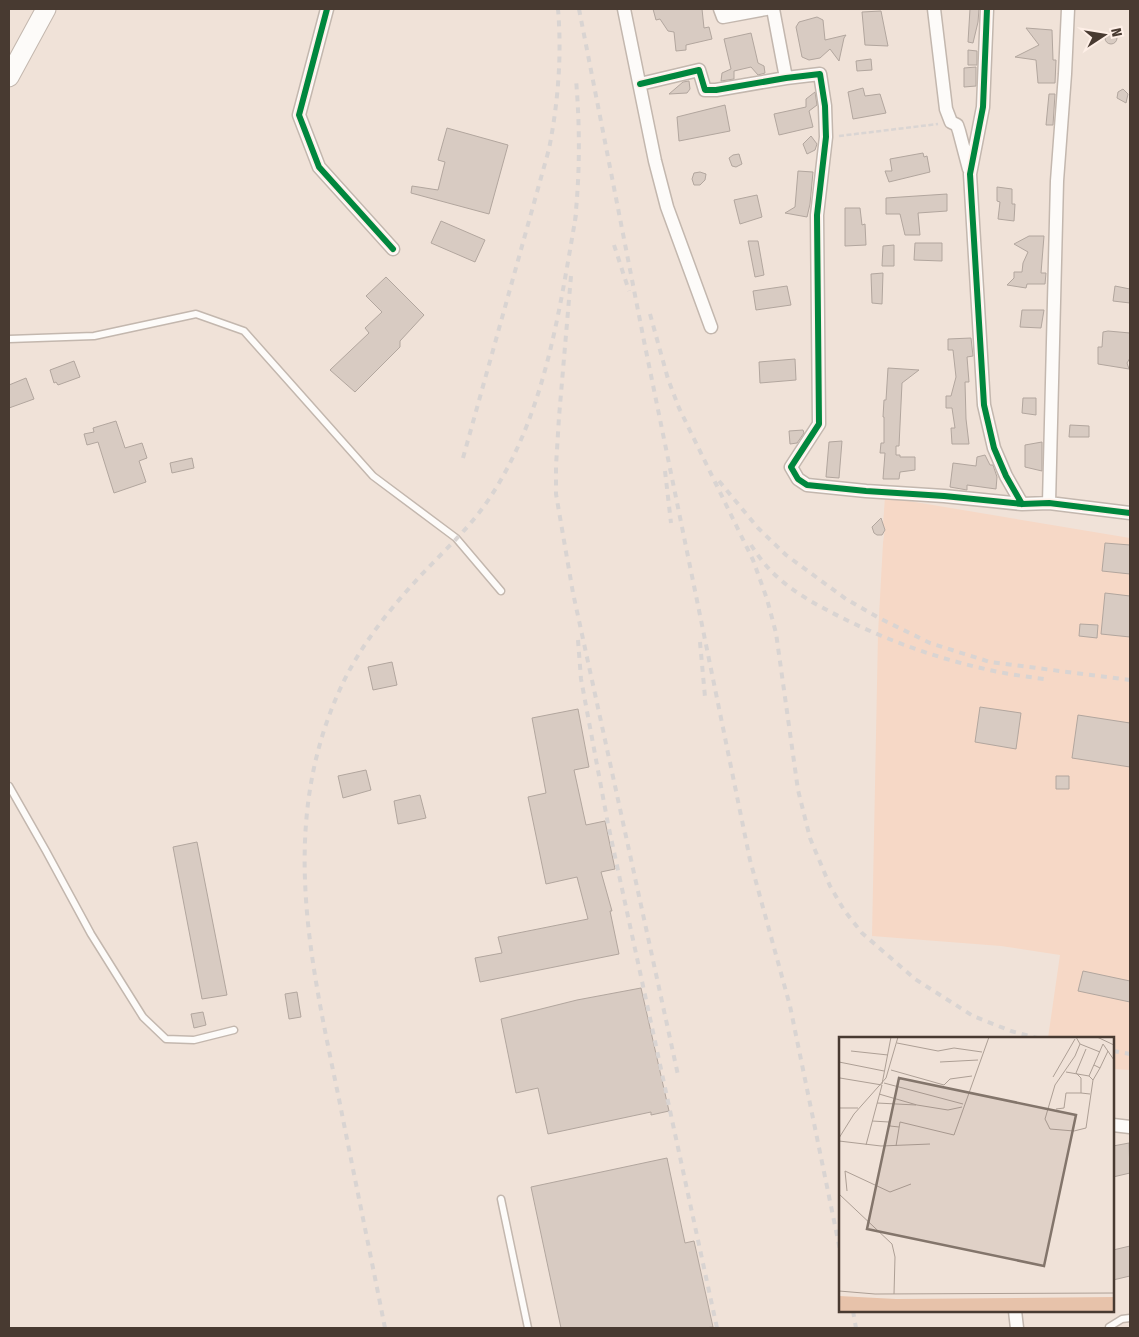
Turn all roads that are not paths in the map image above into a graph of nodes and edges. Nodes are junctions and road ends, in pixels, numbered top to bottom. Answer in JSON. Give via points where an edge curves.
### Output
{"nodes":[{"id":1,"x":46,"y":9,"type":"edge"},
{"id":2,"x":327,"y":9,"type":"edge"},
{"id":3,"x":624,"y":9,"type":"edge"},
{"id":4,"x":720,"y":9,"type":"edge"},
{"id":5,"x":766,"y":9,"type":"edge"},
{"id":6,"x":773,"y":9,"type":"edge"},
{"id":7,"x":934,"y":9,"type":"edge"},
{"id":8,"x":987,"y":9,"type":"edge"},
{"id":9,"x":1068,"y":9,"type":"edge"},
{"id":10,"x":9,"y":77,"type":"edge"},
{"id":11,"x":786,"y":78,"type":"junction"},
{"id":12,"x":640,"y":84,"type":"junction"},
{"id":13,"x":970,"y":174,"type":"junction"},
{"id":14,"x":393,"y":248,"type":"dead end"},
{"id":15,"x":711,"y":326,"type":"dead end"},
{"id":16,"x":9,"y":339,"type":"edge"},
{"id":17,"x":1049,"y":503,"type":"junction"},
{"id":18,"x":1022,"y":504,"type":"junction"},
{"id":19,"x":1130,"y":513,"type":"edge"},
{"id":20,"x":501,"y":591,"type":"dead end"},
{"id":21,"x":9,"y":786,"type":"edge"},
{"id":22,"x":234,"y":1030,"type":"dead end"},
{"id":23,"x":1114,"y":1124,"type":"edge"},
{"id":24,"x":1130,"y":1126,"type":"edge"},
{"id":25,"x":501,"y":1199,"type":"dead end"},
{"id":26,"x":1015,"y":1312,"type":"edge"},
{"id":27,"x":1130,"y":1318,"type":"edge"},
{"id":28,"x":528,"y":1328,"type":"edge"},
{"id":29,"x":1017,"y":1328,"type":"edge"},
{"id":30,"x":1109,"y":1328,"type":"edge"}],
"edges":[{"from":1,"to":10,"type":"main road"},
{"from":2,"to":14,"type":"street","via":[[299,115],[319,167]]},
{"from":3,"to":12,"type":"street"},
{"from":4,"to":5,"type":"street","via":[[722,17]]},
{"from":6,"to":11,"type":"street"},
{"from":7,"to":13,"type":"street","via":[[946,109],[957,125]]},
{"from":8,"to":13,"type":"street","via":[[983,107]]},
{"from":9,"to":17,"type":"street","via":[[1057,181]]},
{"from":11,"to":12,"type":"street","via":[[705,90],[699,70]]},
{"from":11,"to":18,"type":"street","via":[[820,74],[826,137],[817,215],[819,424],[791,467],[807,485]]},
{"from":12,"to":15,"type":"street","via":[[667,207]]},
{"from":13,"to":18,"type":"street","via":[[984,405],[997,455]]},
{"from":16,"to":20,"type":"lane","via":[[94,336],[196,314],[244,331],[373,476],[456,538]]},
{"from":17,"to":18,"type":"street"},
{"from":17,"to":19,"type":"street"},
{"from":21,"to":22,"type":"lane","via":[[90,934],[143,1017],[166,1039],[194,1040]]},
{"from":23,"to":24,"type":"street"},
{"from":25,"to":28,"type":"lane"},
{"from":26,"to":29,"type":"street"},
{"from":27,"to":30,"type":"lane","via":[[1122,1319]]}]}
